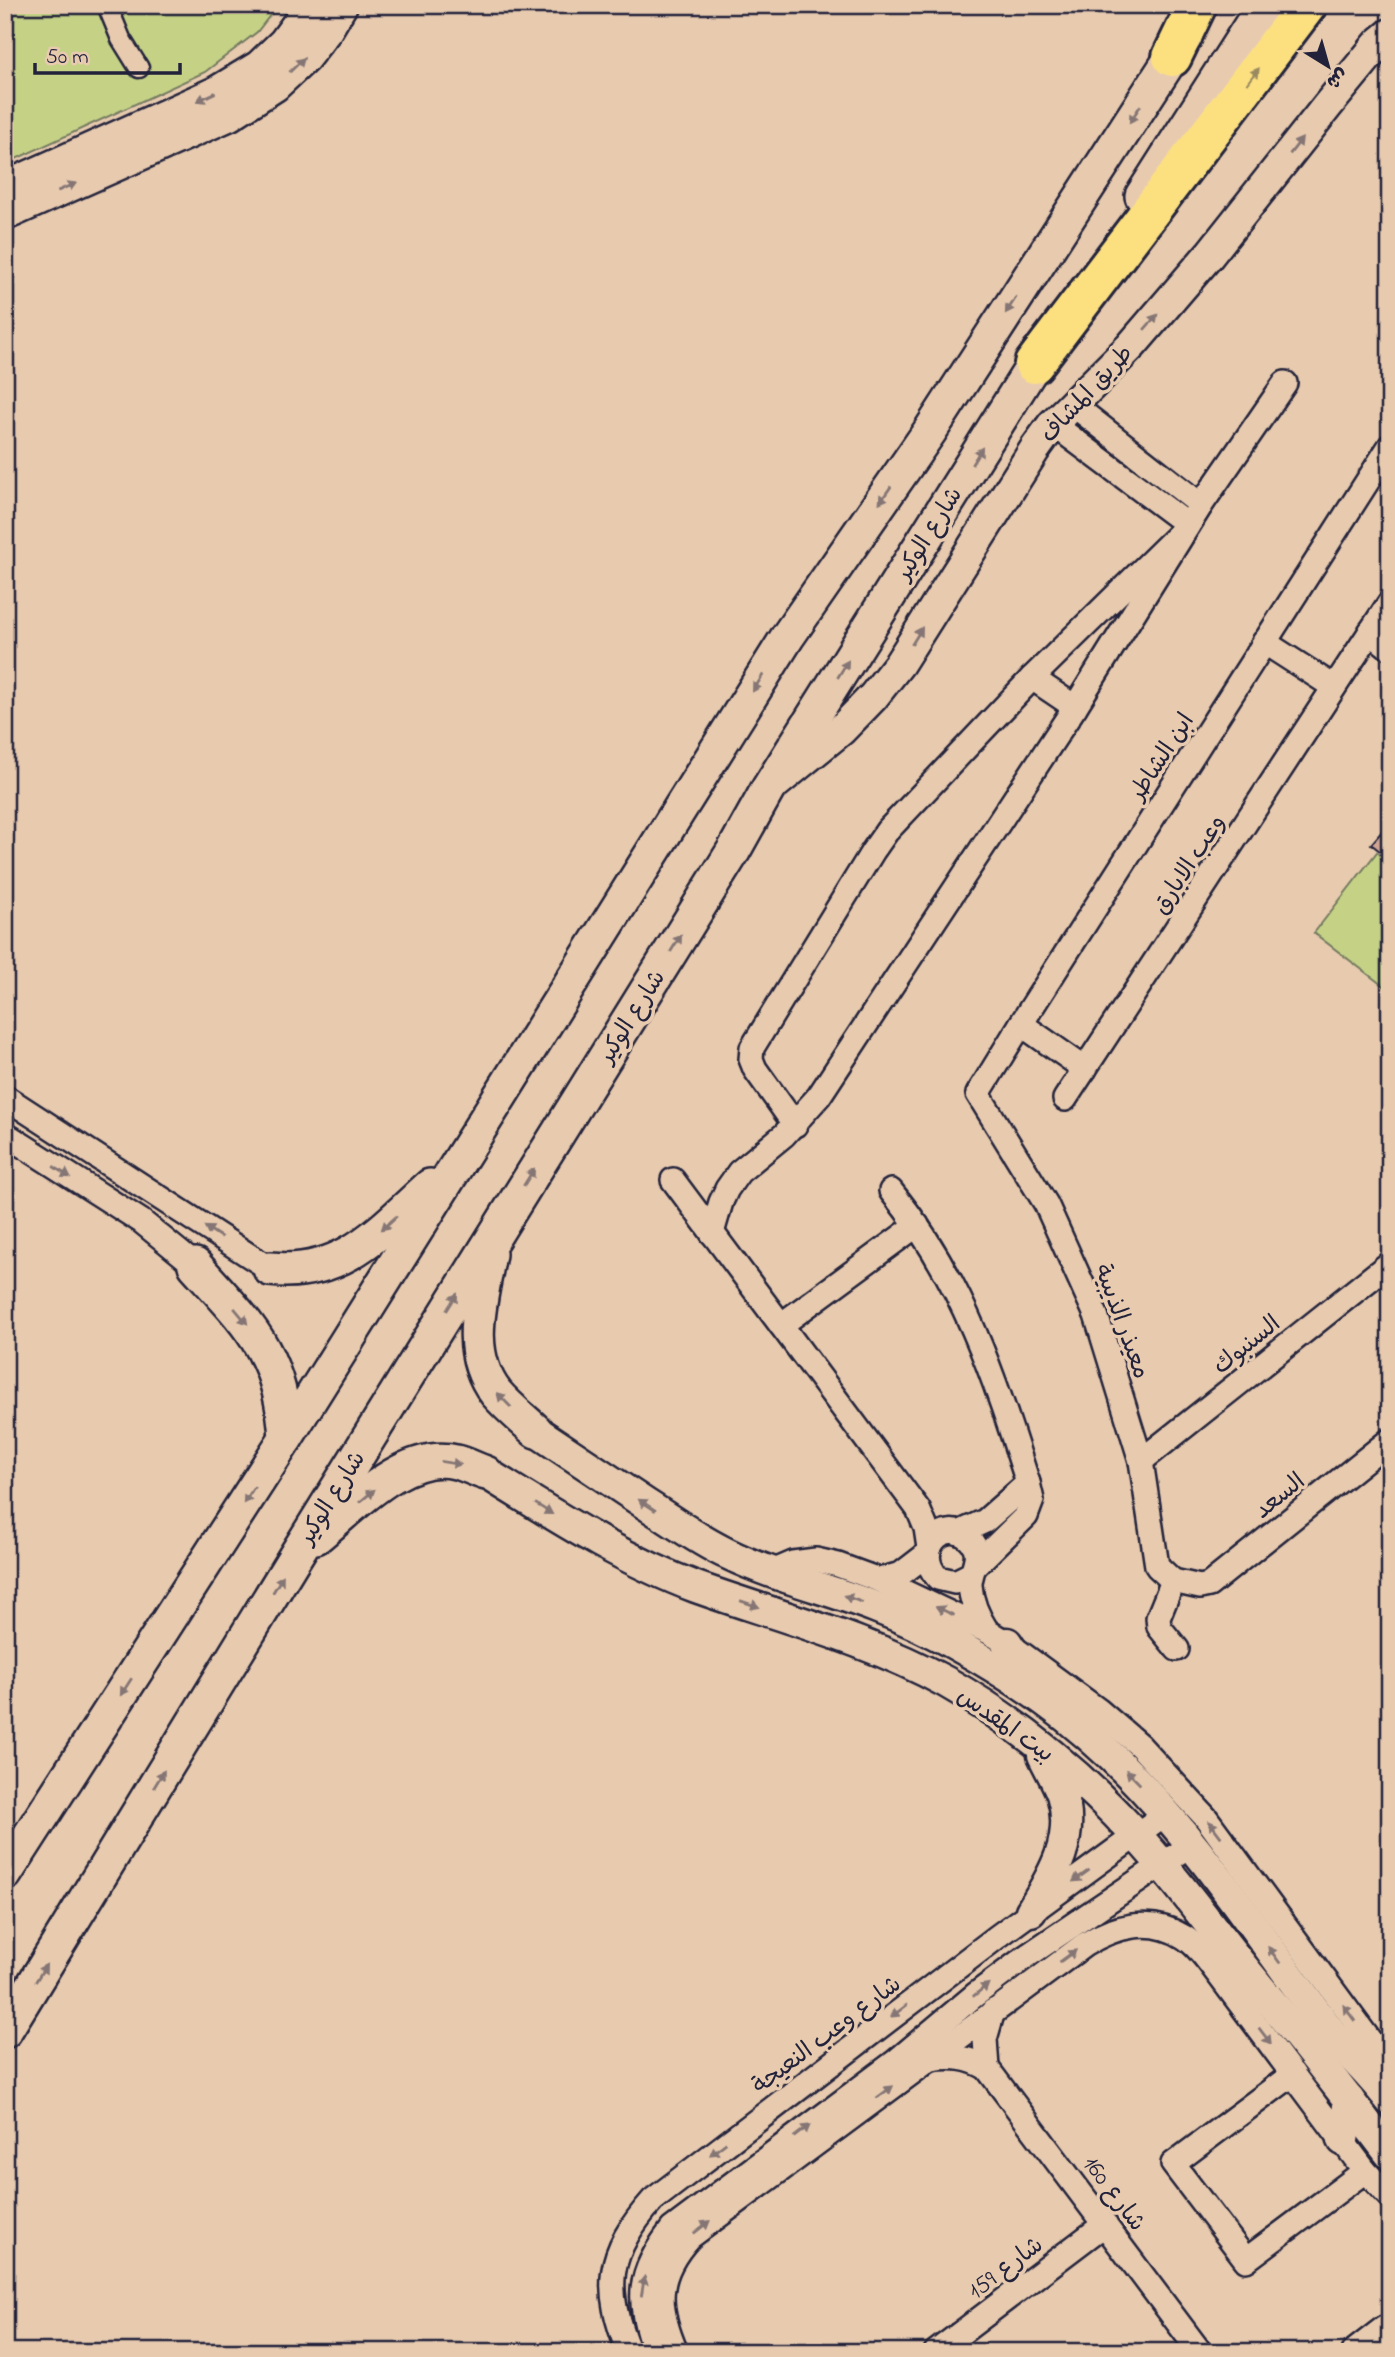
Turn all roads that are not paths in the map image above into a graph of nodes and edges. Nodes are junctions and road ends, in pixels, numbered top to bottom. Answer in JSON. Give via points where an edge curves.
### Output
{"nodes":[{"id":1,"x":107,"y":5,"type":"edge"},
{"id":2,"x":311,"y":5,"type":"edge"},
{"id":3,"x":342,"y":5,"type":"edge"},
{"id":4,"x":1196,"y":5,"type":"edge"},
{"id":5,"x":1206,"y":5,"type":"edge"},
{"id":6,"x":1264,"y":5,"type":"edge"},
{"id":7,"x":1307,"y":5,"type":"edge"},
{"id":8,"x":1390,"y":34,"type":"edge"},
{"id":9,"x":1172,"y":57,"type":"junction"},
{"id":10,"x":139,"y":68,"type":"dead end"},
{"id":11,"x":5,"y":187,"type":"edge"},
{"id":12,"x":5,"y":215,"type":"edge"},
{"id":13,"x":1034,"y":364,"type":"junction"},
{"id":14,"x":1285,"y":383,"type":"dead end"},
{"id":15,"x":1062,"y":414,"type":"junction"},
{"id":16,"x":1390,"y":446,"type":"edge"},
{"id":17,"x":1201,"y":505,"type":"junction"},
{"id":18,"x":1188,"y":526,"type":"junction"},
{"id":19,"x":1390,"y":602,"type":"edge"},
{"id":20,"x":1370,"y":632,"type":"junction"},
{"id":21,"x":1264,"y":642,"type":"junction"},
{"id":22,"x":1390,"y":648,"type":"edge"},
{"id":23,"x":1032,"y":678,"type":"junction"},
{"id":24,"x":1334,"y":687,"type":"junction"},
{"id":25,"x":1075,"y":707,"type":"junction"},
{"id":26,"x":768,"y":789,"type":"junction"},
{"id":27,"x":1021,"y":1024,"type":"junction"},
{"id":28,"x":1085,"y":1069,"type":"junction"},
{"id":29,"x":978,"y":1094,"type":"joint"},
{"id":30,"x":1065,"y":1099,"type":"dead end"},
{"id":31,"x":7,"y":1102,"type":"edge"},
{"id":32,"x":795,"y":1125,"type":"junction"},
{"id":33,"x":5,"y":1134,"type":"edge"},
{"id":34,"x":458,"y":1161,"type":"junction"},
{"id":35,"x":673,"y":1180,"type":"dead end"},
{"id":36,"x":891,"y":1191,"type":"dead end"},
{"id":37,"x":917,"y":1225,"type":"junction"},
{"id":38,"x":712,"y":1233,"type":"junction"},
{"id":39,"x":493,"y":1235,"type":"junction"},
{"id":40,"x":195,"y":1265,"type":"joint"},
{"id":41,"x":1388,"y":1268,"type":"edge"},
{"id":42,"x":270,"y":1269,"type":"joint"},
{"id":43,"x":781,"y":1325,"type":"junction"},
{"id":44,"x":536,"y":1431,"type":"joint"},
{"id":45,"x":286,"y":1438,"type":"junction"},
{"id":46,"x":1390,"y":1440,"type":"edge"},
{"id":47,"x":1141,"y":1461,"type":"junction"},
{"id":48,"x":486,"y":1474,"type":"joint"},
{"id":49,"x":1028,"y":1483,"type":"junction"},
{"id":50,"x":918,"y":1509,"type":"junction"},
{"id":51,"x":955,"y":1532,"type":"junction"},
{"id":52,"x":928,"y":1551,"type":"junction"},
{"id":53,"x":296,"y":1555,"type":"junction"},
{"id":54,"x":973,"y":1570,"type":"junction"},
{"id":55,"x":772,"y":1573,"type":"junction"},
{"id":56,"x":879,"y":1580,"type":"junction"},
{"id":57,"x":1173,"y":1581,"type":"junction"},
{"id":58,"x":997,"y":1637,"type":"junction"},
{"id":59,"x":1177,"y":1649,"type":"dead end"},
{"id":60,"x":1042,"y":1699,"type":"junction"},
{"id":61,"x":1036,"y":1742,"type":"junction"},
{"id":62,"x":1165,"y":1814,"type":"junction"},
{"id":63,"x":1135,"y":1834,"type":"junction"},
{"id":64,"x":1191,"y":1845,"type":"junction"},
{"id":65,"x":1163,"y":1866,"type":"junction"},
{"id":66,"x":5,"y":1874,"type":"edge"},
{"id":67,"x":1031,"y":1911,"type":"junction"},
{"id":68,"x":993,"y":2011,"type":"junction"},
{"id":69,"x":5,"y":2031,"type":"edge"},
{"id":70,"x":931,"y":2059,"type":"junction"},
{"id":71,"x":987,"y":2068,"type":"junction"},
{"id":72,"x":1390,"y":2068,"type":"edge"},
{"id":73,"x":1293,"y":2074,"type":"junction"},
{"id":74,"x":1349,"y":2100,"type":"junction"},
{"id":75,"x":1390,"y":2100,"type":"edge"},
{"id":76,"x":1343,"y":2140,"type":"junction"},
{"id":77,"x":1390,"y":2154,"type":"edge"},
{"id":78,"x":1365,"y":2171,"type":"junction"},
{"id":79,"x":1390,"y":2197,"type":"edge"},
{"id":80,"x":1105,"y":2224,"type":"junction"},
{"id":81,"x":1390,"y":2336,"type":"edge"},
{"id":82,"x":939,"y":2351,"type":"edge"},
{"id":83,"x":629,"y":2352,"type":"edge"},
{"id":84,"x":655,"y":2352,"type":"edge"},
{"id":85,"x":676,"y":2352,"type":"edge"},
{"id":86,"x":1200,"y":2352,"type":"edge"},
{"id":87,"x":1353,"y":2352,"type":"edge"}],
"edges":[{"from":1,"to":10,"type":"street"},
{"from":2,"to":11,"type":"street","one_way":true,"via":[[284,42],[227,86]]},
{"from":12,"to":3,"type":"street","one_way":true,"via":[[230,115],[275,86],[305,58]]},
{"from":4,"to":9,"type":"highway"},
{"from":5,"to":9,"type":"main road"},
{"from":6,"to":13,"type":"main road","name":"شارع الوكير"},
{"from":13,"to":7,"type":"highway","one_way":true},
{"from":15,"to":8,"type":"street","name":"طريق المشاف","one_way":true,"via":[[1130,346],[1210,254]]},
{"from":9,"to":34,"type":"main road","one_way":true,"via":[[930,431],[788,636]]},
{"from":26,"to":13,"type":"main road","name":"شارع الوكير","one_way":true},
{"from":14,"to":17,"type":"street"},
{"from":15,"to":17,"type":"street"},
{"from":15,"to":18,"type":"street"},
{"from":26,"to":15,"type":"street","name":"طريق المشاف","one_way":true,"via":[[841,730],[899,664],[1035,449]]},
{"from":16,"to":21,"type":"street","name":"ابن الشاطر"},
{"from":17,"to":18,"type":"street"},
{"from":18,"to":23,"type":"street"},
{"from":18,"to":25,"type":"street"},
{"from":19,"to":20,"type":"street","name":"وعب الابارق"},
{"from":20,"to":22,"type":"street"},
{"from":20,"to":24,"type":"street","name":"وعب الابارق"},
{"from":21,"to":24,"type":"street"},
{"from":21,"to":27,"type":"street","name":"ابن الشاطر"},
{"from":23,"to":25,"type":"street"},
{"from":23,"to":32,"type":"street","via":[[887,831],[752,1048],[755,1069]]},
{"from":24,"to":28,"type":"street","name":"وعب الابارق"},
{"from":25,"to":32,"type":"street","via":[[819,1096]]},
{"from":39,"to":26,"type":"main road","name":"شارع الوكير","one_way":true},
{"from":27,"to":28,"type":"street"},
{"from":27,"to":29,"type":"street","name":"ابن الشاطر"},
{"from":28,"to":30,"type":"street","name":"وعب الابارق"},
{"from":29,"to":47,"type":"street","name":"معيذر الذيبية","via":[[1046,1204],[1070,1254],[1096,1315]]},
{"from":42,"to":31,"type":"street","one_way":true},
{"from":32,"to":38,"type":"street","via":[[739,1172],[724,1196]]},
{"from":33,"to":40,"type":"street","one_way":true,"via":[[141,1221]]},
{"from":34,"to":42,"type":"main road","one_way":true,"via":[[348,1256],[311,1268]]},
{"from":34,"to":45,"type":"main road"},
{"from":35,"to":38,"type":"street"},
{"from":36,"to":37,"type":"street"},
{"from":37,"to":43,"type":"street"},
{"from":37,"to":49,"type":"street","via":[[976,1333]]},
{"from":38,"to":43,"type":"street"},
{"from":44,"to":39,"type":"main road","one_way":true,"via":[[498,1394],[478,1352],[478,1318]]},
{"from":53,"to":39,"type":"main road","name":"شارع الوكير","one_way":true},
{"from":40,"to":45,"type":"main road","one_way":true,"via":[[244,1319],[264,1350],[281,1393]]},
{"from":41,"to":47,"type":"street","name":"السنبوك"},
{"from":43,"to":50,"type":"street"},
{"from":55,"to":44,"type":"street","name":"بيت المقدس","one_way":true,"via":[[704,1541]]},
{"from":45,"to":66,"type":"main road","one_way":true},
{"from":46,"to":57,"type":"street","name":"السعد","via":[[1209,1585]]},
{"from":47,"to":57,"type":"street","name":"معيذر الذيبية","via":[[1157,1566]]},
{"from":53,"to":48,"type":"main road","one_way":true,"via":[[402,1469],[445,1461]]},
{"from":48,"to":61,"type":"street","name":"بيت المقدس","one_way":true,"via":[[584,1534],[654,1569],[912,1665],[976,1700]]},
{"from":49,"to":51,"type":"street","via":[[985,1521]]},
{"from":49,"to":54,"type":"street","via":[[1032,1500],[1026,1516]]},
{"from":50,"to":51,"type":"street"},
{"from":50,"to":52,"type":"street"},
{"from":51,"to":52,"type":"street","via":[[942,1534]]},
{"from":51,"to":54,"type":"street","via":[[973,1542]]},
{"from":52,"to":54,"type":"street","via":[[931,1572],[938,1578],[955,1582]]},
{"from":52,"to":56,"type":"street","via":[[910,1569]]},
{"from":69,"to":53,"type":"main road","name":"شارع الوكير","one_way":true},
{"from":54,"to":58,"type":"street","via":[[972,1598],[980,1621]]},
{"from":55,"to":56,"type":"street","via":[[793,1563],[816,1560]]},
{"from":60,"to":55,"type":"street","name":"بيت المقدس","one_way":true,"via":[[909,1622]]},
{"from":58,"to":56,"type":"street","one_way":true},
{"from":57,"to":59,"type":"street","via":[[1158,1618],[1159,1627]]},
{"from":58,"to":60,"type":"street"},
{"from":72,"to":58,"type":"street","one_way":true,"via":[[1189,1799],[1098,1710]]},
{"from":62,"to":60,"type":"street","name":"بيت المقدس","one_way":true,"via":[[1108,1752]]},
{"from":61,"to":63,"type":"street","name":"بيت المقدس"},
{"from":61,"to":67,"type":"street","via":[[1061,1792],[1066,1827],[1057,1867]]},
{"from":62,"to":63,"type":"street","name":"شارع وعب النعيجة"},
{"from":62,"to":64,"type":"street","name":"بيت المقدس"},
{"from":63,"to":65,"type":"street","name":"بيت المقدس"},
{"from":63,"to":67,"type":"street","name":"شارع وعب النعيجة","one_way":true},
{"from":64,"to":65,"type":"street"},
{"from":75,"to":64,"type":"street","name":"بيت المقدس","one_way":true,"via":[[1338,2041]]},
{"from":65,"to":74,"type":"street","name":"بيت المقدس"},
{"from":84,"to":65,"type":"street","one_way":true,"via":[[641,2297],[646,2271],[672,2230],[1027,1956]]},
{"from":67,"to":83,"type":"street","name":"شارع وعب النعيجة","one_way":true,"via":[[653,2200],[620,2246],[612,2275],[618,2326]]},
{"from":68,"to":70,"type":"street"},
{"from":68,"to":71,"type":"street","via":[[985,2039]]},
{"from":68,"to":73,"type":"street","one_way":true,"via":[[1099,1936],[1148,1925],[1172,1931],[1193,1944]]},
{"from":70,"to":71,"type":"street","via":[[960,2057]]},
{"from":85,"to":70,"type":"street","one_way":true,"via":[[661,2305],[666,2272],[680,2247]]},
{"from":71,"to":80,"type":"street","name":"شارع 160"},
{"from":73,"to":76,"type":"street"},
{"from":73,"to":78,"type":"street","via":[[1173,2164],[1246,2260]]},
{"from":74,"to":76,"type":"street"},
{"from":74,"to":77,"type":"street","name":"بيت المقدس"},
{"from":76,"to":78,"type":"street"},
{"from":78,"to":79,"type":"street"},
{"from":80,"to":82,"type":"street","name":"شارع 159"},
{"from":80,"to":86,"type":"street","name":"شارع 160"},
{"from":81,"to":87,"type":"street","via":[[1384,2328]]}]}
